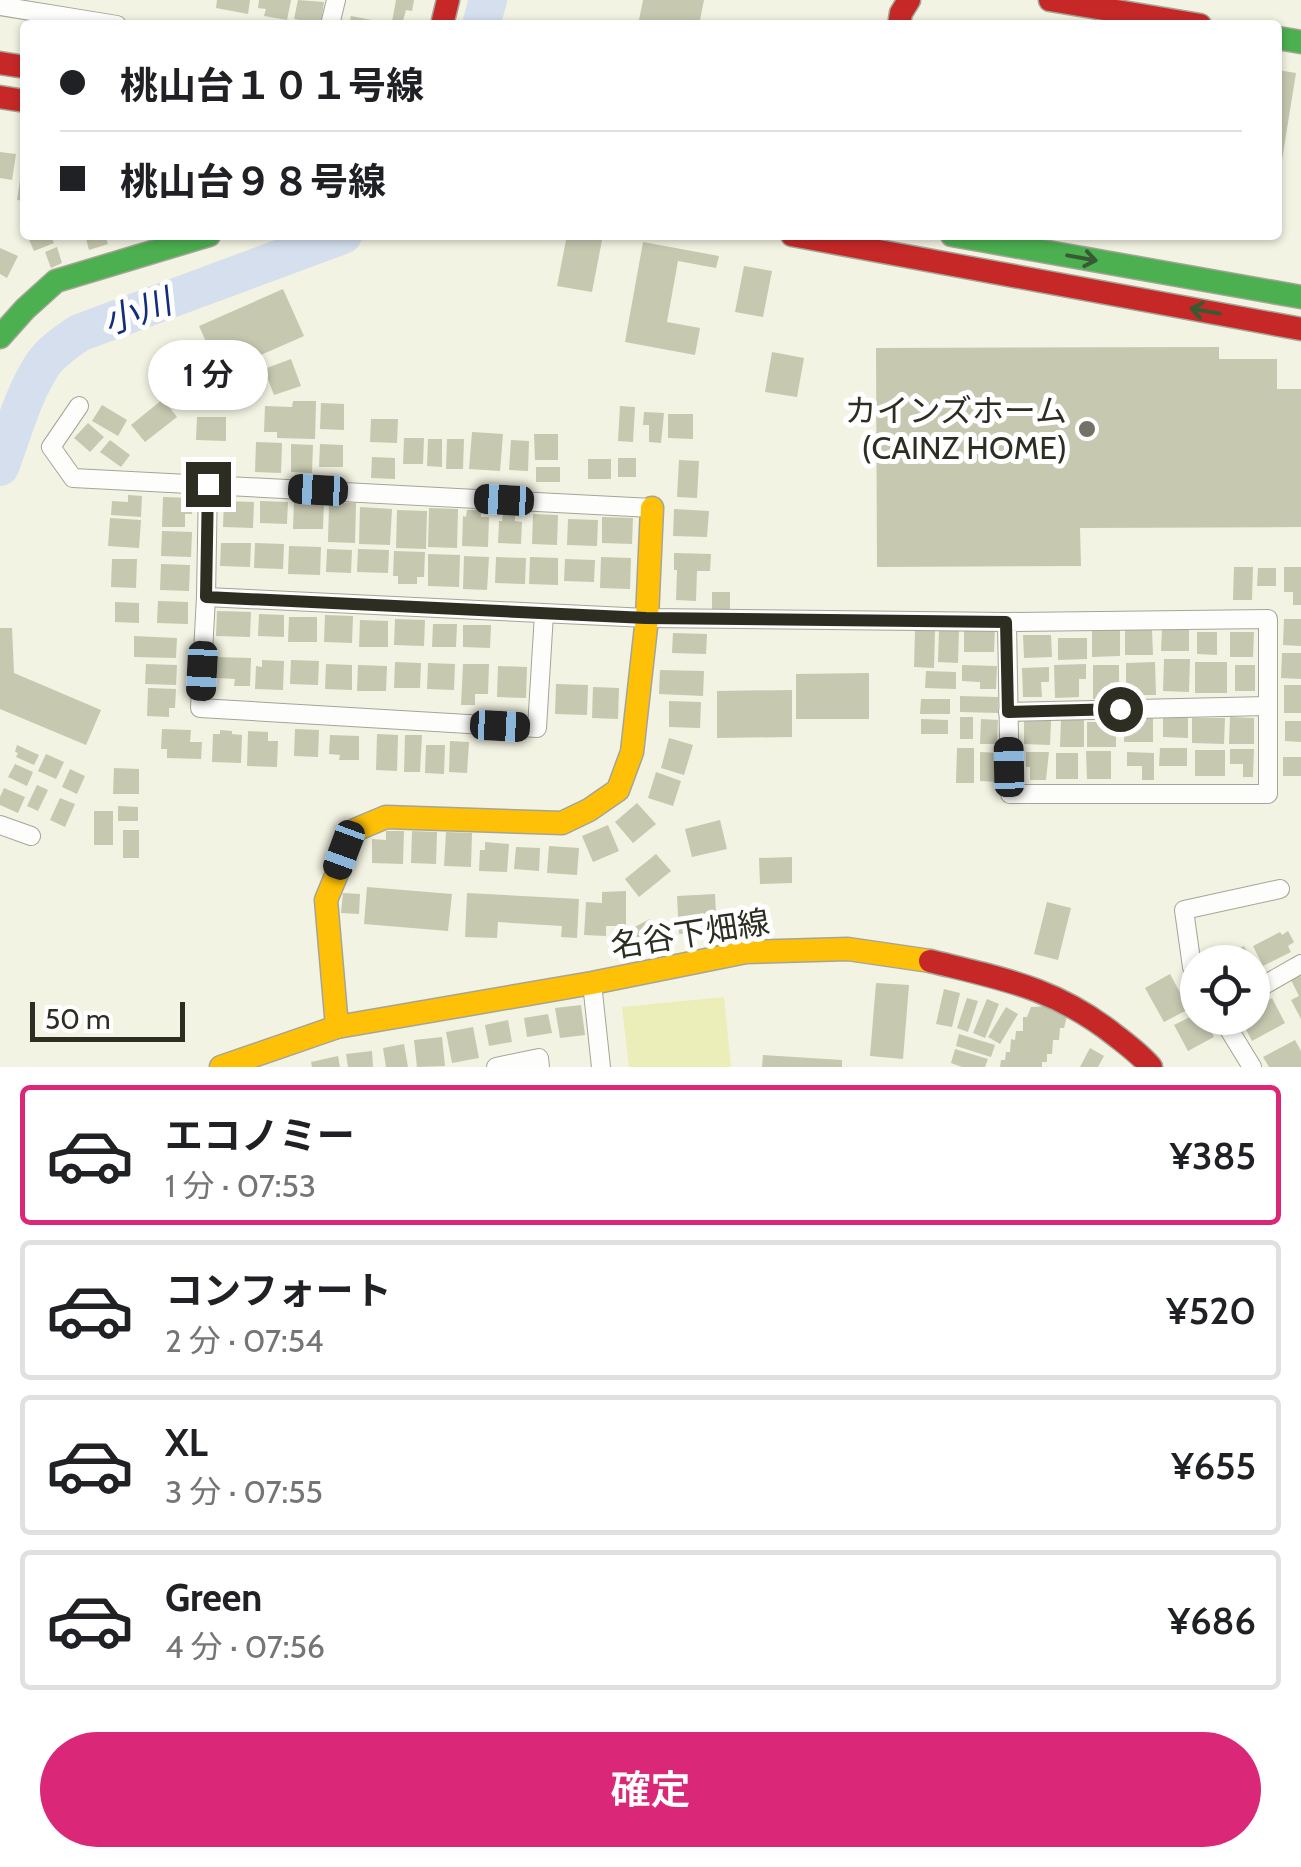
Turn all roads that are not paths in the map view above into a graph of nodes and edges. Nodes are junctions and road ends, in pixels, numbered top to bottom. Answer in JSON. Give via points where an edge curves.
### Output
{"nodes":[{"id":1,"x":1050,"y":0,"type":"edge"},
{"id":2,"x":0,"y":6,"type":"edge"},
{"id":3,"x":86,"y":20,"type":"edge"},
{"id":4,"x":1170,"y":20,"type":"edge"},
{"id":5,"x":191,"y":240,"type":"edge"},
{"id":6,"x":980,"y":240,"type":"edge"},
{"id":7,"x":864,"y":241,"type":"edge"},
{"id":8,"x":1301,"y":297,"type":"edge"},
{"id":9,"x":1301,"y":328,"type":"edge"},
{"id":10,"x":0,"y":337,"type":"edge"},
{"id":11,"x":79,"y":406,"type":"dead end"},
{"id":12,"x":208,"y":484,"type":"junction"},
{"id":13,"x":652,"y":508,"type":"joint"},
{"id":14,"x":206,"y":597,"type":"junction"},
{"id":15,"x":544,"y":614,"type":"junction"},
{"id":16,"x":646,"y":618,"type":"junction"},
{"id":17,"x":1006,"y":622,"type":"junction"},
{"id":18,"x":1268,"y":706,"type":"junction"},
{"id":19,"x":1008,"y":712,"type":"junction"},
{"id":20,"x":0,"y":825,"type":"edge"},
{"id":21,"x":31,"y":836,"type":"dead end"},
{"id":22,"x":1280,"y":889,"type":"dead end"},
{"id":23,"x":1190,"y":945,"type":"edge"},
{"id":24,"x":1301,"y":964,"type":"edge"},
{"id":25,"x":1270,"y":982,"type":"edge"},
{"id":26,"x":592,"y":984,"type":"junction"},
{"id":27,"x":336,"y":1027,"type":"junction"},
{"id":28,"x":1232,"y":1035,"type":"edge"},
{"id":29,"x":221,"y":1067,"type":"edge"},
{"id":30,"x":496,"y":1067,"type":"edge"},
{"id":31,"x":540,"y":1067,"type":"edge"},
{"id":32,"x":601,"y":1067,"type":"edge"},
{"id":33,"x":1151,"y":1067,"type":"edge"},
{"id":34,"x":1252,"y":1067,"type":"edge"}],
"edges":[{"from":1,"to":4,"type":"street"},
{"from":2,"to":3,"type":"street"},
{"from":5,"to":10,"type":"street","via":[[56,281]]},
{"from":6,"to":8,"type":"street","one_way":true},
{"from":9,"to":7,"type":"street","one_way":true},
{"from":11,"to":12,"type":"street","via":[[51,446],[73,478]]},
{"from":12,"to":13,"type":"street"},
{"from":12,"to":14,"type":"street"},
{"from":13,"to":16,"type":"street"},
{"from":14,"to":15,"type":"street"},
{"from":14,"to":15,"type":"street","via":[[200,708],[518,727],[538,728]]},
{"from":15,"to":16,"type":"street"},
{"from":16,"to":17,"type":"street"},
{"from":16,"to":27,"type":"street","via":[[632,752],[618,790],[562,823],[386,817],[355,830],[326,900]]},
{"from":17,"to":18,"type":"street","via":[[1268,619]]},
{"from":17,"to":19,"type":"street"},
{"from":18,"to":19,"type":"street"},
{"from":18,"to":19,"type":"street","via":[[1268,794],[1010,794]]},
{"from":20,"to":21,"type":"street"},
{"from":22,"to":23,"type":"street","via":[[1184,910]]},
{"from":24,"to":25,"type":"street"},
{"from":26,"to":27,"type":"street","name":"名谷下畑線"},
{"from":26,"to":32,"type":"street"},
{"from":26,"to":33,"type":"street","name":"名谷下畑線","via":[[746,952],[848,949],[920,958],[1024,984],[1073,1005]]},
{"from":27,"to":29,"type":"street","name":"名谷下畑線"},
{"from":28,"to":34,"type":"street"},
{"from":30,"to":31,"type":"street","via":[[539,1058]]}]}
